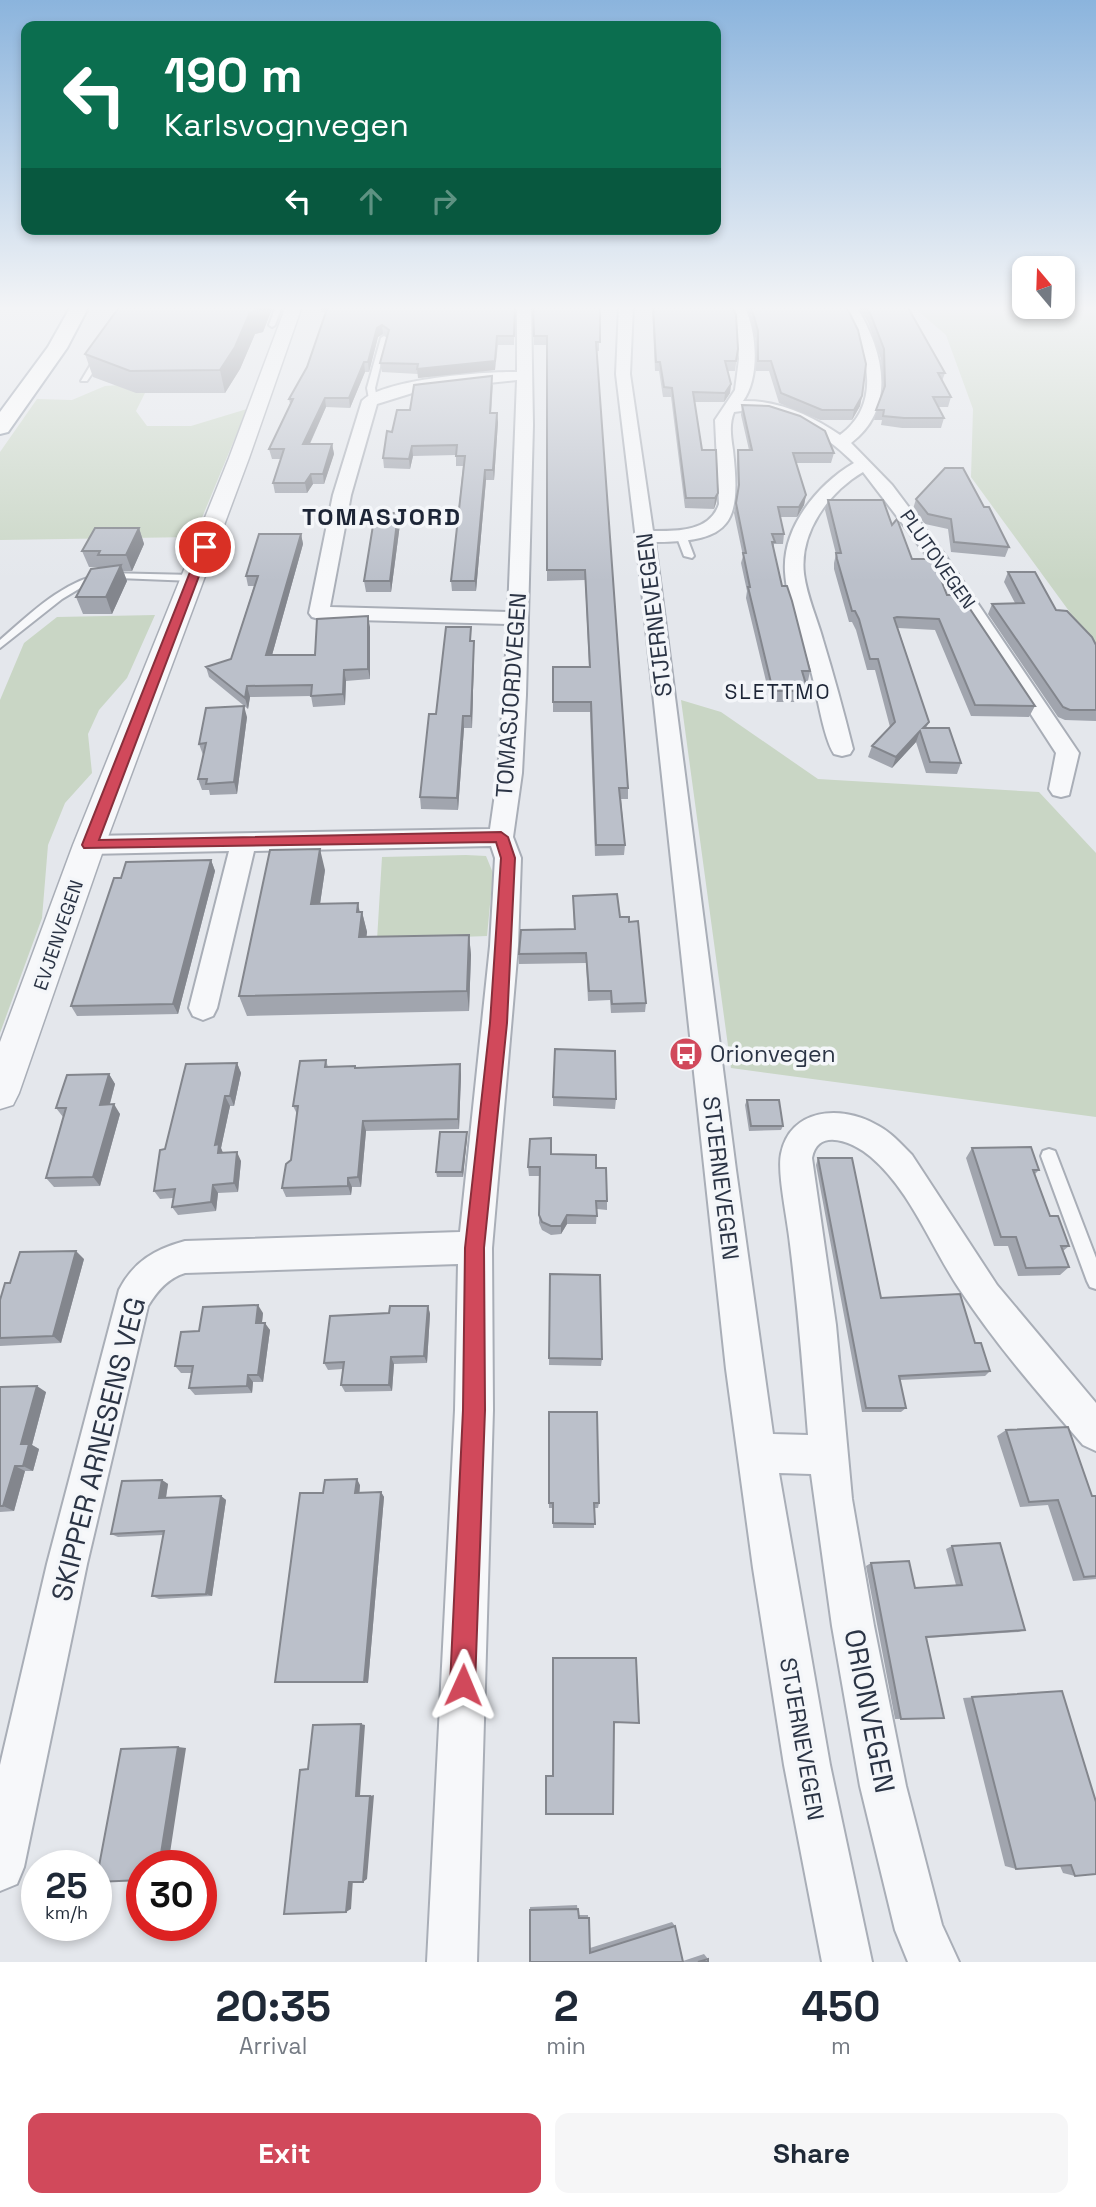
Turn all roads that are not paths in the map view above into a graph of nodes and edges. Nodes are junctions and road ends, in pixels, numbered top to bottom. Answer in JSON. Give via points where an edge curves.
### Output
{"nodes":[{"id":1,"x":21,"y":398,"type":"edge"},
{"id":2,"x":260,"y":398,"type":"edge"},
{"id":3,"x":379,"y":398,"type":"edge"},
{"id":4,"x":524,"y":398,"type":"edge"},
{"id":5,"x":626,"y":398,"type":"edge"},
{"id":6,"x":738,"y":398,"type":"edge"},
{"id":7,"x":873,"y":398,"type":"edge"},
{"id":8,"x":373,"y":399,"type":"joint"},
{"id":9,"x":732,"y":408,"type":"junction"},
{"id":10,"x":0,"y":427,"type":"edge"},
{"id":11,"x":840,"y":443,"type":"junction"},
{"id":12,"x":863,"y":465,"type":"junction"},
{"id":13,"x":681,"y":535,"type":"junction"},
{"id":14,"x":644,"y":536,"type":"junction"},
{"id":15,"x":689,"y":556,"type":"dead end"},
{"id":16,"x":193,"y":578,"type":"junction"},
{"id":17,"x":516,"y":618,"type":"junction"},
{"id":18,"x":0,"y":645,"type":"edge"},
{"id":19,"x":842,"y":749,"type":"dead end"},
{"id":20,"x":1061,"y":789,"type":"dead end"},
{"id":21,"x":501,"y":837,"type":"junction"},
{"id":22,"x":244,"y":842,"type":"junction"},
{"id":23,"x":89,"y":845,"type":"junction"},
{"id":24,"x":203,"y":1009,"type":"dead end"},
{"id":25,"x":0,"y":1093,"type":"edge"},
{"id":26,"x":1049,"y":1156,"type":"dead end"},
{"id":27,"x":475,"y":1248,"type":"junction"},
{"id":28,"x":1096,"y":1281,"type":"edge"},
{"id":29,"x":1096,"y":1432,"type":"edge"},
{"id":30,"x":756,"y":1453,"type":"junction"},
{"id":31,"x":829,"y":1455,"type":"junction"},
{"id":32,"x":0,"y":1867,"type":"edge"},
{"id":33,"x":452,"y":1962,"type":"edge"},
{"id":34,"x":847,"y":1962,"type":"edge"},
{"id":35,"x":934,"y":1962,"type":"edge"}],
"edges":[{"from":1,"to":10,"type":"highway"},
{"from":2,"to":16,"type":"street","name":"EVJENVEGEN"},
{"from":3,"to":8,"type":"street"},
{"from":4,"to":17,"type":"street","name":"TOMASJORDVEGEN"},
{"from":5,"to":14,"type":"street","name":"STJERNEVEGEN"},
{"from":6,"to":9,"type":"street"},
{"from":7,"to":11,"type":"street","via":[[864,422]]},
{"from":8,"to":17,"type":"street","via":[[361,423],[342,495],[318,615]]},
{"from":9,"to":11,"type":"street","name":"PLUTOVEGEN","via":[[770,408]]},
{"from":9,"to":13,"type":"street","via":[[723,418],[725,510],[711,526]]},
{"from":11,"to":12,"type":"street","name":"PLUTOVEGEN"},
{"from":12,"to":19,"type":"street","via":[[827,491],[808,522],[795,558]]},
{"from":12,"to":20,"type":"street","name":"PLUTOVEGEN","via":[[936,555],[1068,753]]},
{"from":13,"to":14,"type":"street"},
{"from":13,"to":15,"type":"lane"},
{"from":14,"to":30,"type":"street","name":"STJERNEVEGEN"},
{"from":16,"to":18,"type":"lane","via":[[90,579]]},
{"from":16,"to":23,"type":"street","name":"EVJENVEGEN"},
{"from":17,"to":21,"type":"street","name":"TOMASJORDVEGEN","via":[[511,760]]},
{"from":21,"to":22,"type":"street"},
{"from":21,"to":27,"type":"street","name":"TOMASJORDVEGEN","via":[[508,858],[504,946]]},
{"from":22,"to":23,"type":"street"},
{"from":22,"to":24,"type":"street"},
{"from":23,"to":25,"type":"street","name":"EVJENVEGEN"},
{"from":26,"to":28,"type":"lane"},
{"from":27,"to":32,"type":"street","name":"SKIPPER ARNESENS VEG","via":[[186,1257],[159,1267],[141,1284],[131,1302],[67,1564]]},
{"from":27,"to":33,"type":"street","name":"TOMASJORDVEGEN","via":[[474,1410]]},
{"from":29,"to":31,"type":"street","name":"ORIONVEGEN","via":[[989,1303],[898,1162],[867,1136],[832,1126],[806,1136],[796,1158]]},
{"from":30,"to":31,"type":"street"},
{"from":30,"to":34,"type":"street","name":"STJERNEVEGEN","via":[[797,1721]]},
{"from":31,"to":35,"type":"street","name":"ORIONVEGEN","via":[[832,1499],[883,1786],[919,1930]]}]}
